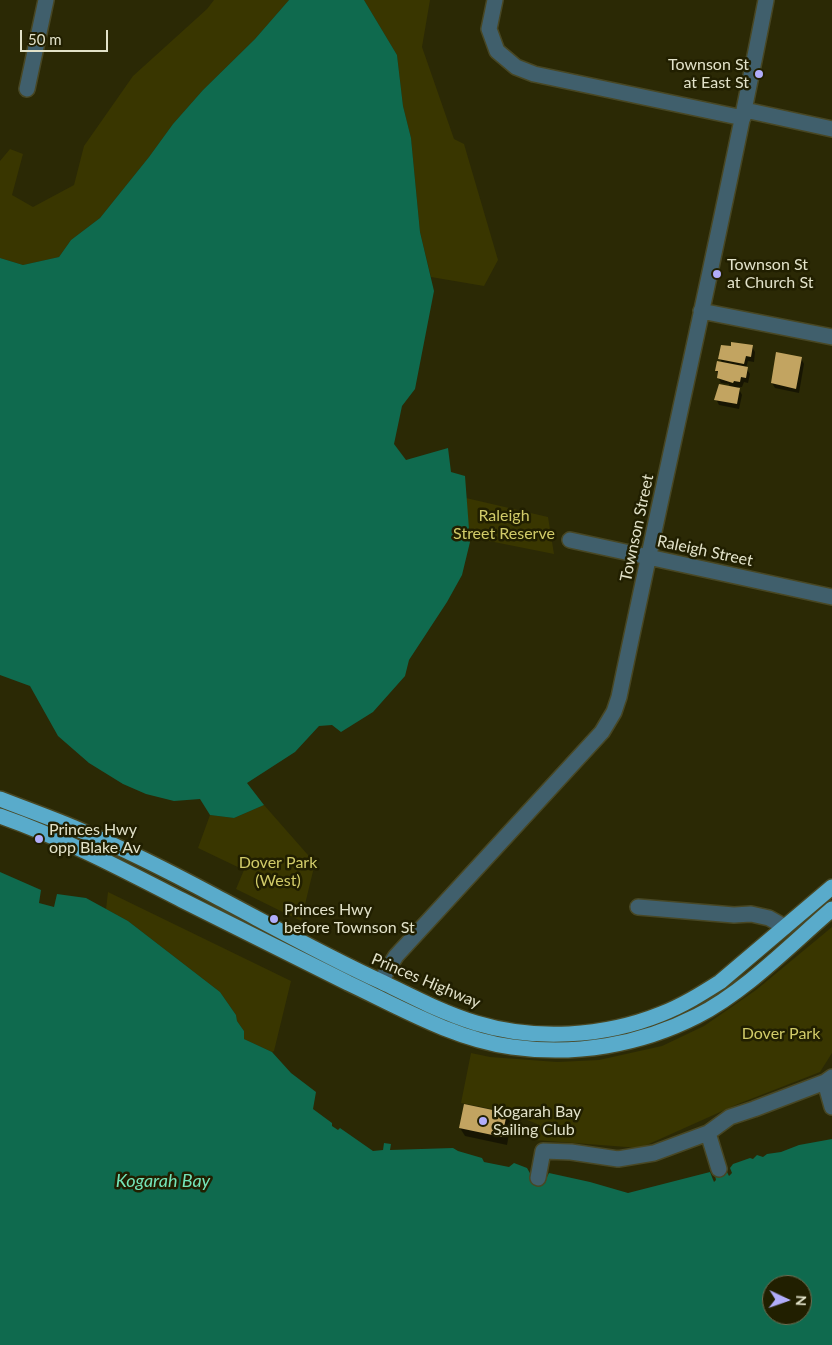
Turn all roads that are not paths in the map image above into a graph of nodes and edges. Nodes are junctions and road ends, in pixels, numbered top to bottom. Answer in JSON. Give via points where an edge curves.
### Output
{"nodes":[{"id":1,"x":46,"y":0,"type":"edge"},
{"id":2,"x":495,"y":0,"type":"edge"},
{"id":3,"x":766,"y":0,"type":"edge"},
{"id":4,"x":27,"y":90,"type":"dead end"},
{"id":5,"x":744,"y":114,"type":"junction"},
{"id":6,"x":832,"y":129,"type":"edge"},
{"id":7,"x":701,"y":311,"type":"junction"},
{"id":8,"x":832,"y":336,"type":"edge"},
{"id":9,"x":570,"y":540,"type":"dead end"},
{"id":10,"x":648,"y":557,"type":"junction"},
{"id":11,"x":832,"y":596,"type":"edge"},
{"id":12,"x":0,"y":799,"type":"edge"},
{"id":13,"x":0,"y":816,"type":"edge"},
{"id":14,"x":832,"y":887,"type":"edge"},
{"id":15,"x":638,"y":907,"type":"dead end"},
{"id":16,"x":832,"y":909,"type":"edge"},
{"id":17,"x":785,"y":927,"type":"junction"},
{"id":18,"x":382,"y":982,"type":"junction"},
{"id":19,"x":828,"y":1080,"type":"edge"},
{"id":20,"x":832,"y":1107,"type":"edge"},
{"id":21,"x":708,"y":1133,"type":"junction"},
{"id":22,"x":719,"y":1169,"type":"dead end"},
{"id":23,"x":538,"y":1178,"type":"dead end"}],
"edges":[{"from":1,"to":4,"type":"street"},
{"from":2,"to":5,"type":"street","via":[[489,29],[497,51],[516,67],[534,74]]},
{"from":3,"to":5,"type":"street","name":"Townson Street"},
{"from":5,"to":6,"type":"street"},
{"from":5,"to":7,"type":"street","name":"Townson Street"},
{"from":7,"to":8,"type":"street"},
{"from":7,"to":10,"type":"street","name":"Townson Street"},
{"from":9,"to":10,"type":"street","name":"Raleigh Street"},
{"from":10,"to":11,"type":"street","name":"Raleigh Street"},
{"from":10,"to":18,"type":"street","name":"Townson Street","via":[[620,697],[609,722],[396,956]]},
{"from":12,"to":18,"type":"highway","name":"Princes Highway","via":[[144,859]]},
{"from":13,"to":16,"type":"highway","name":"Princes Highway","via":[[88,852],[451,1032],[532,1050],[575,1050],[617,1045],[662,1032],[692,1018],[736,990]]},
{"from":14,"to":17,"type":"highway","name":"Princes Highway"},
{"from":15,"to":17,"type":"street","via":[[751,914],[769,918]]},
{"from":17,"to":18,"type":"highway","name":"Princes Highway","via":[[701,994],[661,1014],[624,1026],[557,1034],[500,1028],[458,1017]]},
{"from":19,"to":20,"type":"street"},
{"from":19,"to":21,"type":"street","via":[[730,1117]]},
{"from":21,"to":22,"type":"street"},
{"from":21,"to":23,"type":"street","via":[[654,1153],[618,1159],[543,1151]]}]}
